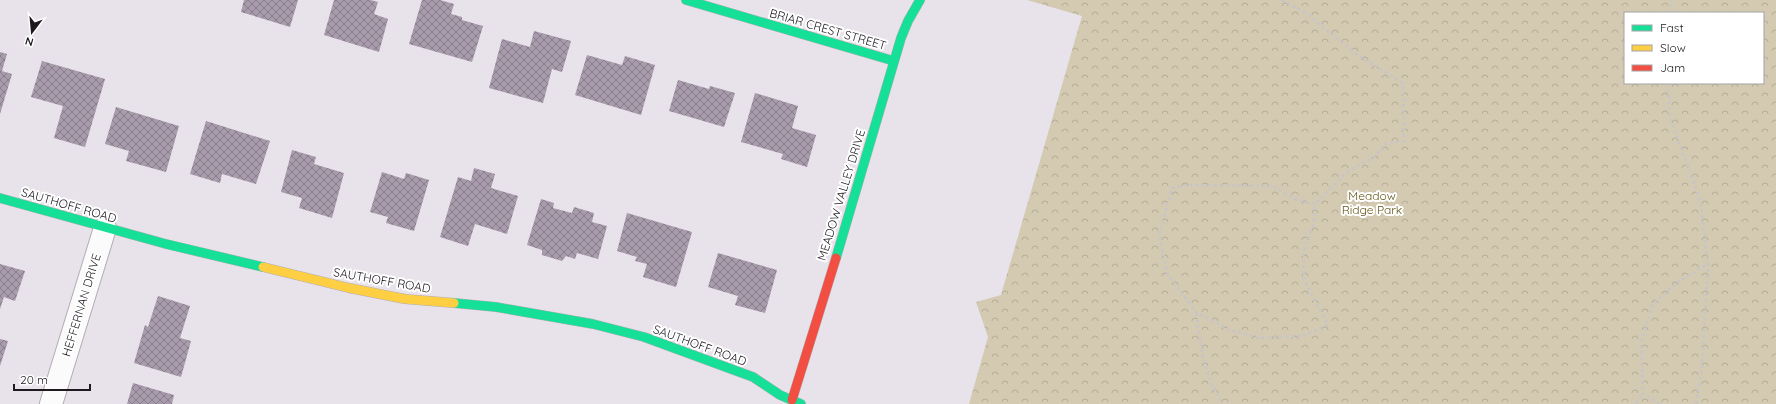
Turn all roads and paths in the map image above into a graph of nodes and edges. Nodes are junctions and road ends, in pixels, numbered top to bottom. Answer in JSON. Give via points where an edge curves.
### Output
{"nodes":[{"id":1,"x":686,"y":0,"type":"edge"},
{"id":2,"x":920,"y":0,"type":"edge"},
{"id":3,"x":1282,"y":0,"type":"edge"},
{"id":4,"x":1672,"y":0,"type":"edge"},
{"id":5,"x":1670,"y":12,"type":"edge"},
{"id":6,"x":894,"y":61,"type":"junction"},
{"id":7,"x":1668,"y":84,"type":"edge"},
{"id":8,"x":0,"y":198,"type":"edge"},
{"id":9,"x":1315,"y":204,"type":"junction"},
{"id":10,"x":105,"y":228,"type":"junction"},
{"id":11,"x":1708,"y":264,"type":"junction"},
{"id":12,"x":1196,"y":312,"type":"junction"},
{"id":13,"x":1643,"y":394,"type":"junction"},
{"id":14,"x":792,"y":400,"type":"junction"},
{"id":15,"x":50,"y":404,"type":"edge"},
{"id":16,"x":801,"y":404,"type":"edge"},
{"id":17,"x":1224,"y":404,"type":"edge"},
{"id":18,"x":1636,"y":404,"type":"edge"},
{"id":19,"x":1660,"y":404,"type":"edge"},
{"id":20,"x":1696,"y":404,"type":"edge"}],
"edges":[{"from":1,"to":6,"type":"street","name":"BRIAR CREST STREET"},
{"from":2,"to":6,"type":"street","name":"MEADOW VALLEY DRIVE","via":[[903,32]]},
{"from":3,"to":9,"type":"path","via":[[1307,14],[1359,56],[1403,82],[1404,141],[1384,144],[1374,158],[1348,171]]},
{"from":4,"to":5,"type":"path"},
{"from":6,"to":14,"type":"street","name":"MEADOW VALLEY DRIVE"},
{"from":7,"to":11,"type":"path","via":[[1670,118],[1700,200]]},
{"from":8,"to":10,"type":"street","name":"SAUTHOFF ROAD"},
{"from":9,"to":12,"type":"path","via":[[1313,226],[1303,253],[1304,280],[1328,325],[1303,336],[1259,338],[1230,330]]},
{"from":9,"to":12,"type":"path","via":[[1295,198],[1272,186],[1188,184],[1172,188],[1159,234],[1168,275]]},
{"from":10,"to":14,"type":"street","name":"SAUTHOFF ROAD","via":[[393,297],[496,307],[593,324],[644,337],[753,377]]},
{"from":10,"to":15,"type":"street","name":"HEFFERNAN DRIVE"},
{"from":11,"to":13,"type":"path","via":[[1675,284],[1653,304],[1641,342]]},
{"from":11,"to":20,"type":"path","via":[[1702,368]]},
{"from":12,"to":17,"type":"path","via":[[1203,361],[1214,389]]},
{"from":13,"to":18,"type":"path"},
{"from":13,"to":19,"type":"path"},
{"from":14,"to":16,"type":"street","name":"SAUTHOFF ROAD"}]}
